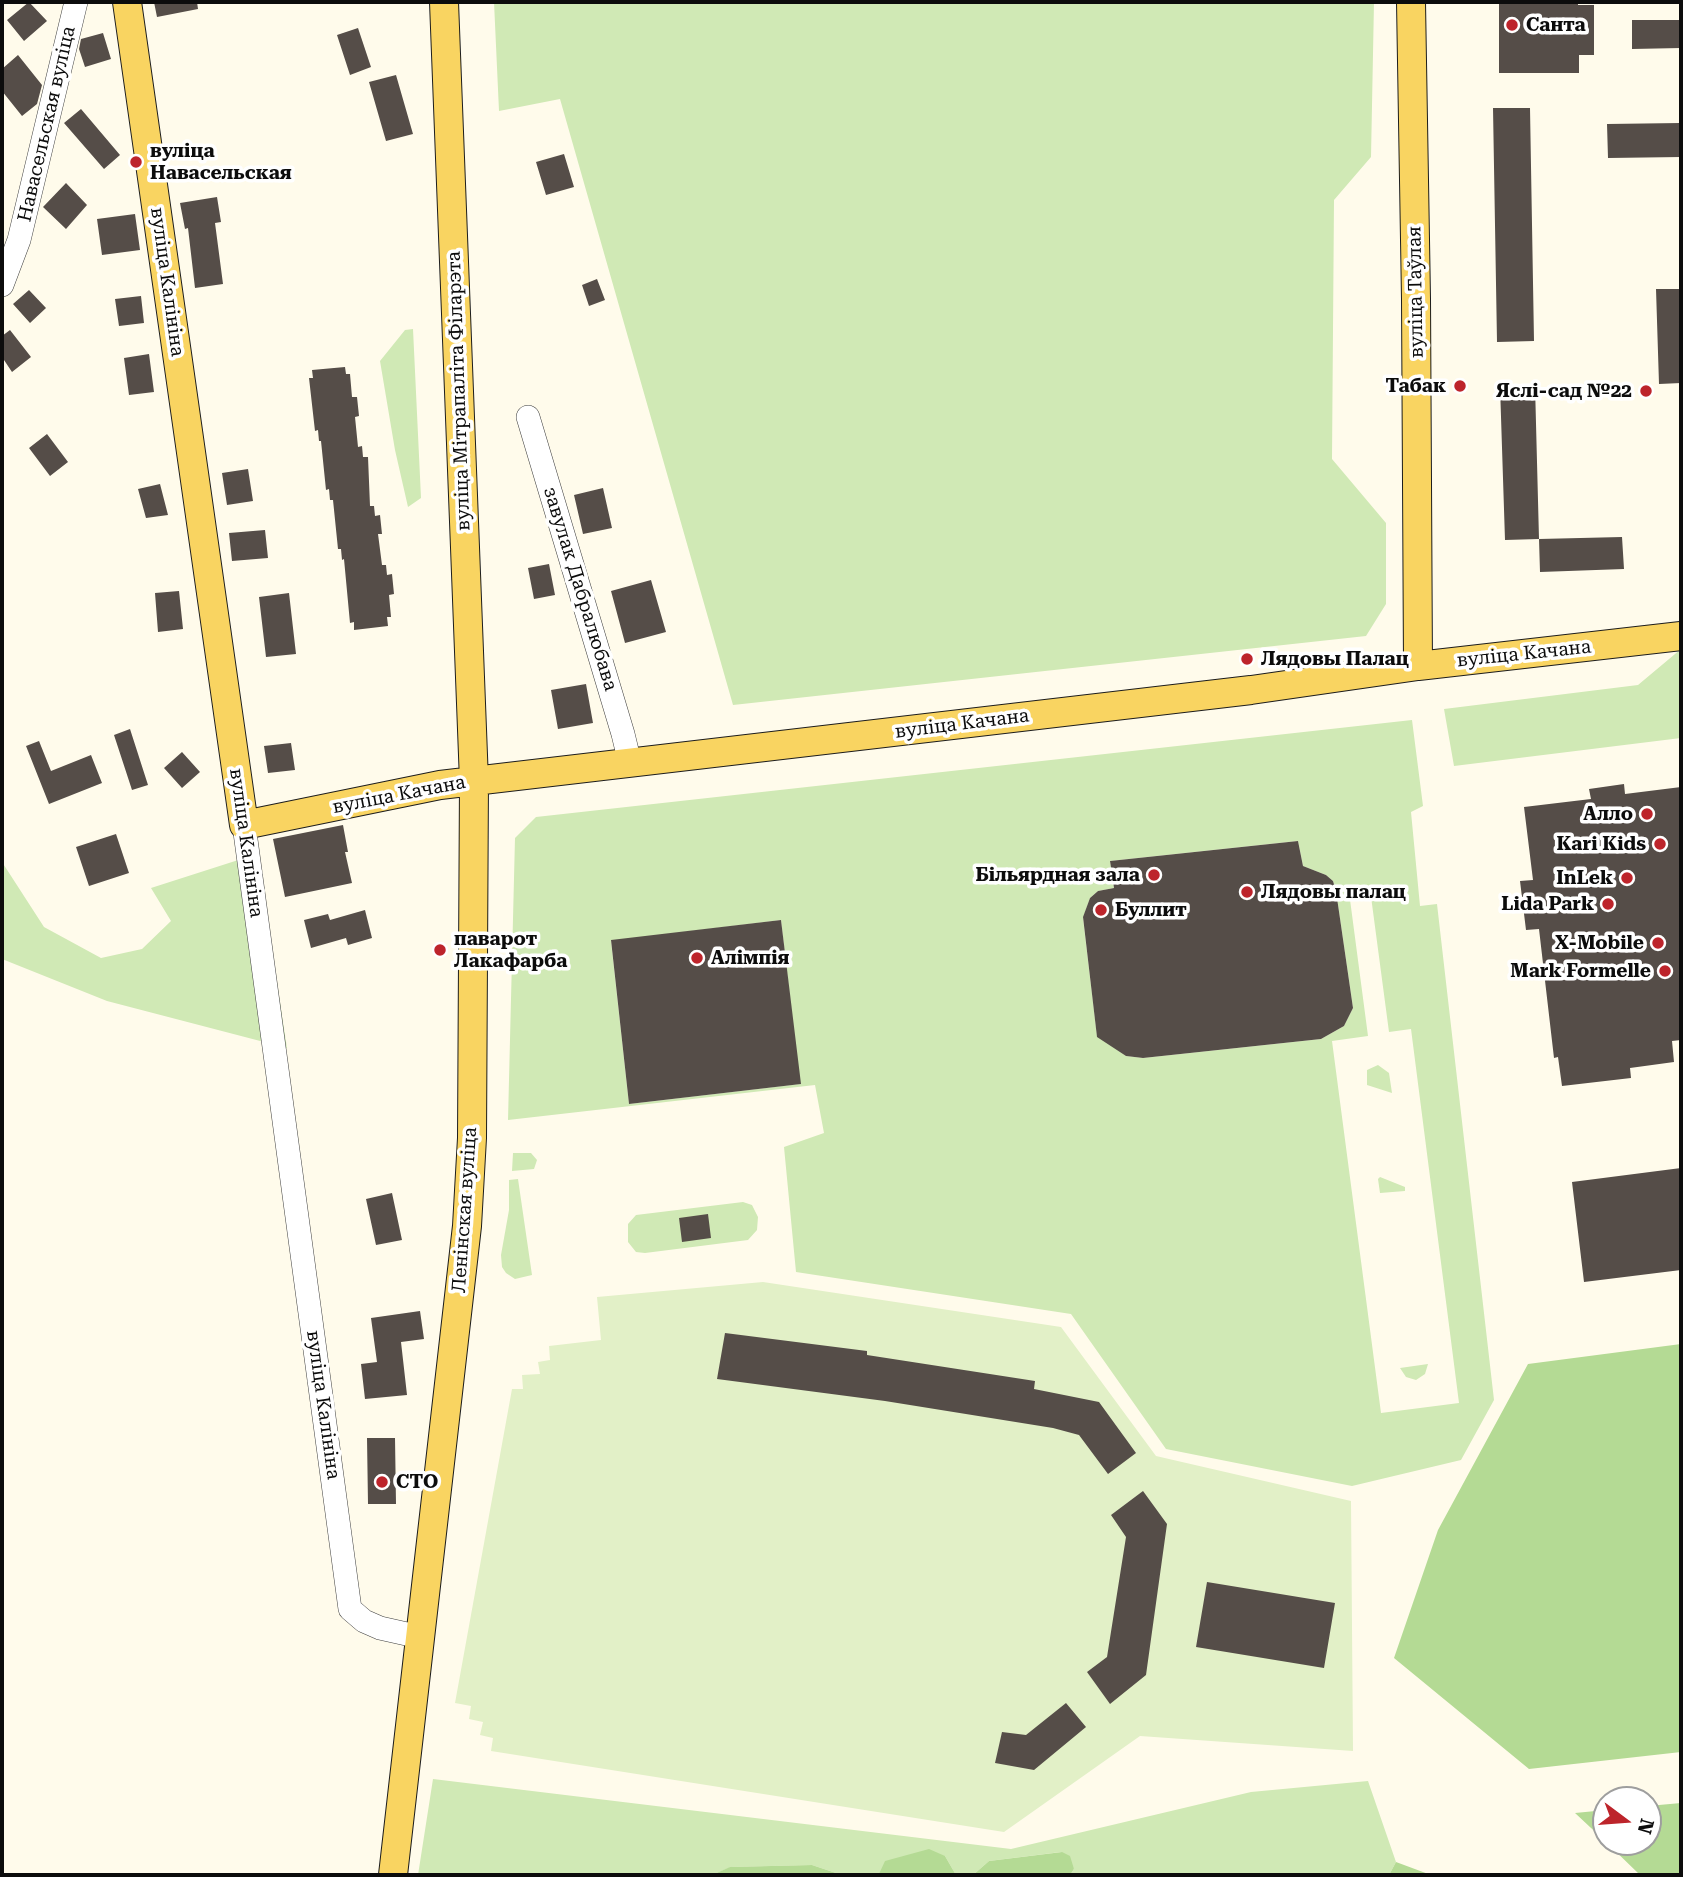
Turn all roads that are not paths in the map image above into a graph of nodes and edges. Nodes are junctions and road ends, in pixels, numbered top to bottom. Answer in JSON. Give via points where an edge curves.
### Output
{"nodes":[{"id":1,"x":76,"y":2,"type":"edge"},
{"id":2,"x":127,"y":2,"type":"edge"},
{"id":3,"x":444,"y":2,"type":"edge"},
{"id":4,"x":1410,"y":2,"type":"edge"},
{"id":5,"x":2,"y":285,"type":"edge"},
{"id":6,"x":528,"y":417,"type":"dead end"},
{"id":7,"x":1681,"y":636,"type":"edge"},
{"id":8,"x":1418,"y":666,"type":"junction"},
{"id":9,"x":630,"y":762,"type":"junction"},
{"id":10,"x":474,"y":781,"type":"junction"},
{"id":11,"x":244,"y":825,"type":"junction"},
{"id":12,"x":420,"y":1637,"type":"junction"},
{"id":13,"x":393,"y":1875,"type":"edge"}],
"edges":[{"from":1,"to":5,"type":"street","name":"Навасельская вуліца","via":[[19,240]]},
{"from":2,"to":11,"type":"main road","name":"вуліца Калініна"},
{"from":3,"to":10,"type":"main road","name":"вуліца Мітрапаліта Філарэта"},
{"from":4,"to":8,"type":"main road","name":"вуліца Таўлая"},
{"from":6,"to":9,"type":"street","name":"завулак Дабралюбава"},
{"from":7,"to":8,"type":"main road","name":"вуліца Качана"},
{"from":8,"to":9,"type":"main road","name":"вуліца Качана","via":[[1251,690]]},
{"from":9,"to":10,"type":"main road","name":"вуліца Качана"},
{"from":10,"to":11,"type":"main road","name":"вуліца Качана"},
{"from":10,"to":12,"type":"main road","name":"Ленінская вуліца","via":[[472,1138],[467,1226]]},
{"from":11,"to":12,"type":"street","name":"вуліца Калініна","via":[[350,1609],[380,1629]]},
{"from":12,"to":13,"type":"main road","name":"Ленінская вуліца"}]}
